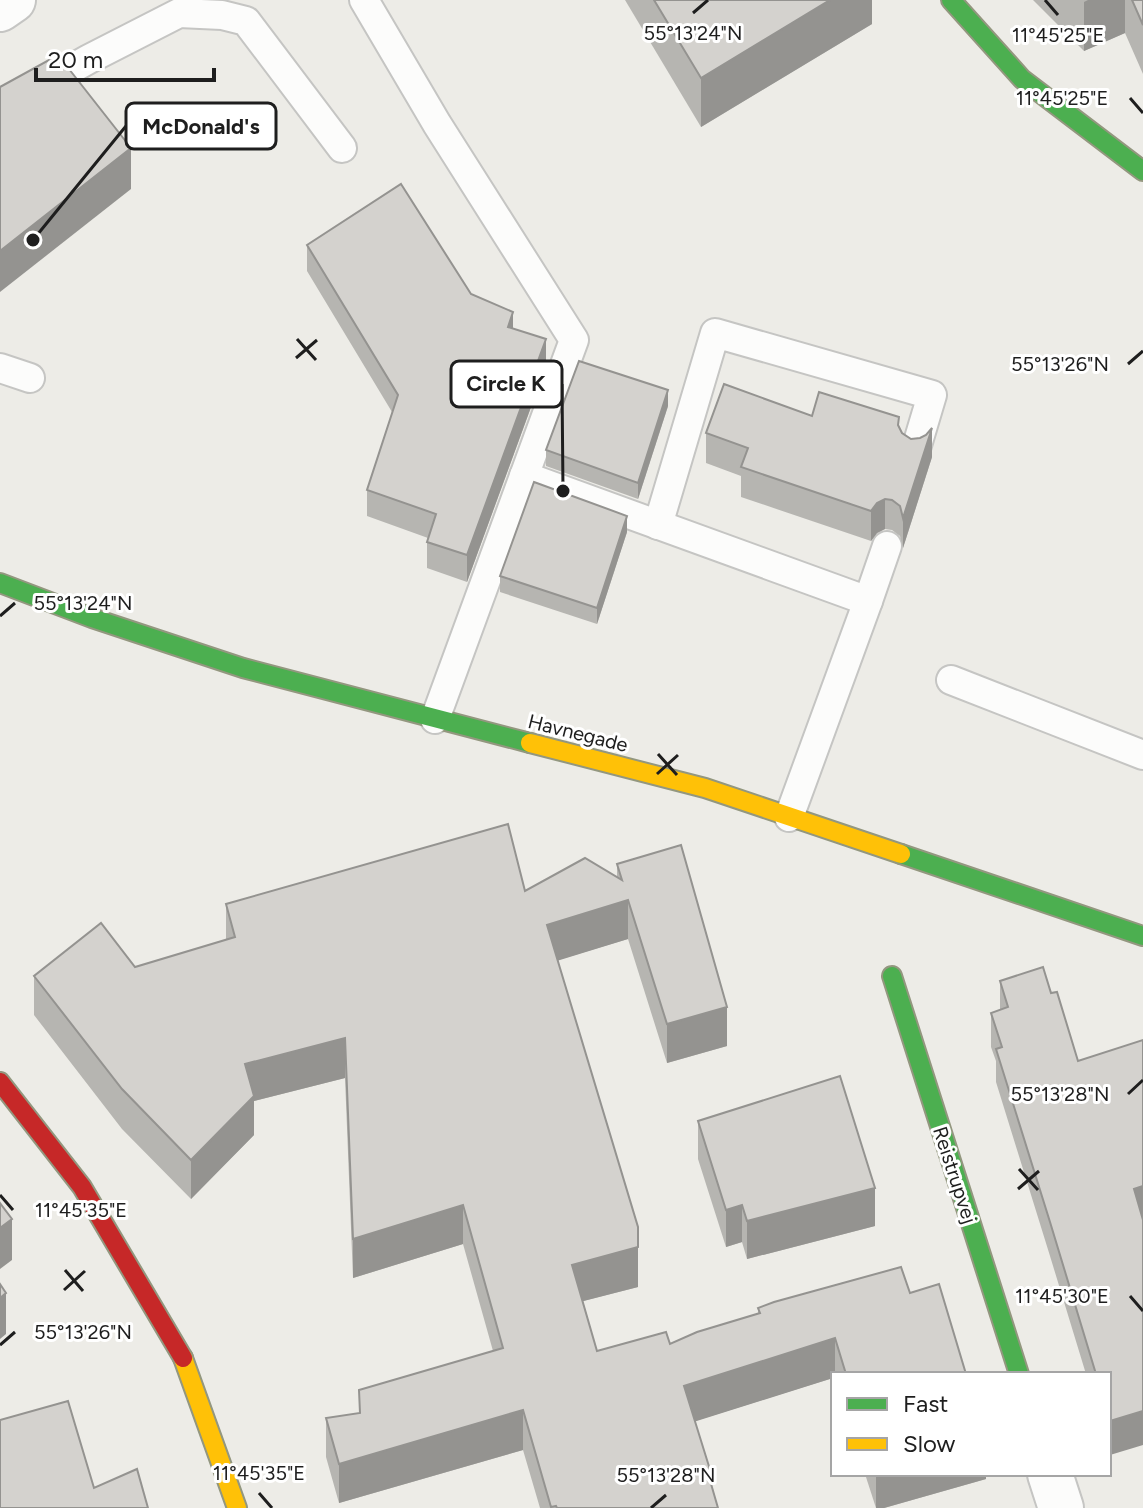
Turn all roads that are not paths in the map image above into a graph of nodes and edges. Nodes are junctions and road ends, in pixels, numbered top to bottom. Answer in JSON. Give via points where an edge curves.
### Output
{"nodes":[{"id":1,"x":364,"y":0,"type":"edge"},
{"id":2,"x":951,"y":0,"type":"edge"},
{"id":3,"x":0,"y":109,"type":"edge"},
{"id":4,"x":342,"y":148,"type":"dead end"},
{"id":5,"x":1143,"y":171,"type":"edge"},
{"id":6,"x":0,"y":368,"type":"edge"},
{"id":7,"x":30,"y":378,"type":"dead end"},
{"id":8,"x":915,"y":452,"type":"edge"},
{"id":9,"x":524,"y":476,"type":"junction"},
{"id":10,"x":658,"y":525,"type":"junction"},
{"id":11,"x":887,"y":546,"type":"dead end"},
{"id":12,"x":0,"y":583,"type":"edge"},
{"id":13,"x":868,"y":601,"type":"junction"},
{"id":14,"x":951,"y":680,"type":"dead end"},
{"id":15,"x":435,"y":719,"type":"junction"},
{"id":16,"x":1143,"y":755,"type":"edge"},
{"id":17,"x":789,"y":817,"type":"junction"},
{"id":18,"x":1143,"y":936,"type":"edge"},
{"id":19,"x":892,"y":976,"type":"dead end"},
{"id":20,"x":0,"y":1082,"type":"edge"},
{"id":21,"x":1018,"y":1372,"type":"edge"},
{"id":22,"x":1051,"y":1476,"type":"edge"},
{"id":23,"x":237,"y":1508,"type":"edge"},
{"id":24,"x":1061,"y":1508,"type":"edge"}],
"edges":[{"from":1,"to":9,"type":"lane","via":[[574,340]]},
{"from":2,"to":5,"type":"main road","via":[[1022,79]]},
{"from":3,"to":4,"type":"lane","via":[[179,13],[222,15],[246,21]]},
{"from":6,"to":7,"type":"lane"},
{"from":8,"to":10,"type":"lane","via":[[932,395],[715,333]]},
{"from":9,"to":10,"type":"lane"},
{"from":9,"to":15,"type":"lane"},
{"from":10,"to":13,"type":"lane"},
{"from":11,"to":13,"type":"lane"},
{"from":12,"to":15,"type":"main road","name":"Havnegade","via":[[243,668]]},
{"from":13,"to":17,"type":"lane"},
{"from":14,"to":16,"type":"lane"},
{"from":15,"to":17,"type":"main road","name":"Havnegade","via":[[705,788]]},
{"from":17,"to":18,"type":"main road","name":"Havnegade"},
{"from":19,"to":21,"type":"main road","name":"Reistrupvej"},
{"from":20,"to":23,"type":"main road","via":[[82,1187],[182,1356]]},
{"from":22,"to":24,"type":"street"}]}
